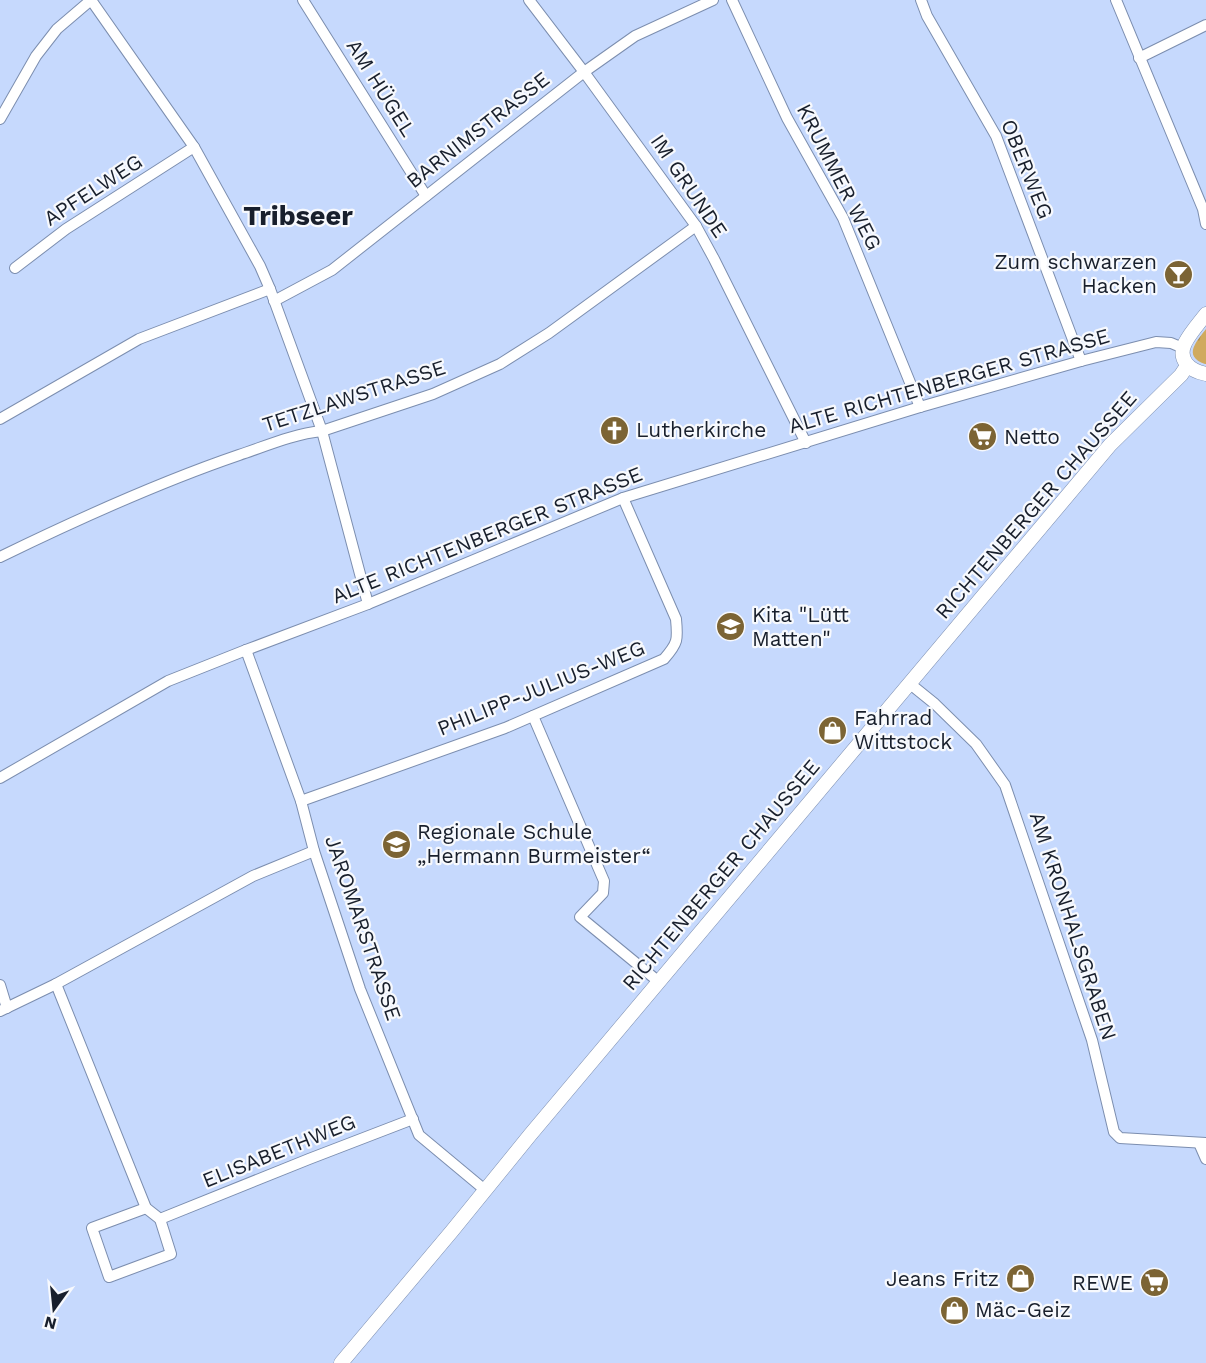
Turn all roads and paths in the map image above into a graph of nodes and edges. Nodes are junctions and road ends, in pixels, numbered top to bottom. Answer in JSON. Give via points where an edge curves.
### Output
{"nodes":[{"id":1,"x":91,"y":0,"type":"edge"},
{"id":2,"x":303,"y":0,"type":"edge"},
{"id":3,"x":529,"y":0,"type":"edge"},
{"id":4,"x":713,"y":0,"type":"edge"},
{"id":5,"x":732,"y":0,"type":"edge"},
{"id":6,"x":921,"y":0,"type":"edge"},
{"id":7,"x":1116,"y":0,"type":"edge"},
{"id":8,"x":1206,"y":26,"type":"edge"},
{"id":9,"x":1139,"y":58,"type":"junction"},
{"id":10,"x":584,"y":72,"type":"junction"},
{"id":11,"x":0,"y":119,"type":"edge"},
{"id":12,"x":194,"y":147,"type":"junction"},
{"id":13,"x":426,"y":196,"type":"junction"},
{"id":14,"x":1206,"y":224,"type":"edge"},
{"id":15,"x":696,"y":226,"type":"junction"},
{"id":16,"x":15,"y":268,"type":"dead end"},
{"id":17,"x":270,"y":290,"type":"junction"},
{"id":18,"x":274,"y":301,"type":"junction"},
{"id":19,"x":1206,"y":314,"type":"edge"},
{"id":20,"x":1183,"y":348,"type":"junction"},
{"id":21,"x":1081,"y":361,"type":"junction"},
{"id":22,"x":1187,"y":366,"type":"junction"},
{"id":23,"x":1206,"y":374,"type":"edge"},
{"id":24,"x":920,"y":407,"type":"junction"},
{"id":25,"x":0,"y":419,"type":"edge"},
{"id":26,"x":322,"y":431,"type":"junction"},
{"id":27,"x":806,"y":443,"type":"junction"},
{"id":28,"x":623,"y":498,"type":"junction"},
{"id":29,"x":0,"y":558,"type":"edge"},
{"id":30,"x":368,"y":604,"type":"junction"},
{"id":31,"x":246,"y":650,"type":"junction"},
{"id":32,"x":909,"y":683,"type":"junction"},
{"id":33,"x":533,"y":716,"type":"junction"},
{"id":34,"x":0,"y":778,"type":"edge"},
{"id":35,"x":301,"y":801,"type":"junction"},
{"id":36,"x":314,"y":851,"type":"junction"},
{"id":37,"x":659,"y":982,"type":"junction"},
{"id":38,"x":56,"y":984,"type":"junction"},
{"id":39,"x":0,"y":986,"type":"edge"},
{"id":40,"x":3,"y":1010,"type":"edge"},
{"id":41,"x":413,"y":1119,"type":"junction"},
{"id":42,"x":1202,"y":1143,"type":"edge"},
{"id":43,"x":1206,"y":1159,"type":"edge"},
{"id":44,"x":485,"y":1190,"type":"junction"},
{"id":45,"x":146,"y":1208,"type":"junction"},
{"id":46,"x":160,"y":1220,"type":"junction"},
{"id":47,"x":341,"y":1363,"type":"edge"}],
"edges":[{"from":1,"to":11,"type":"street","via":[[57,29],[36,56]]},
{"from":1,"to":12,"type":"street"},
{"from":2,"to":13,"type":"street","name":"AM HÜGEL"},
{"from":3,"to":10,"type":"street","name":"IM GRUNDE"},
{"from":4,"to":10,"type":"street","name":"BARNIMSTRASSE","via":[[635,36]]},
{"from":5,"to":24,"type":"street","name":"KRUMMER WEG","via":[[787,118],[843,218]]},
{"from":6,"to":21,"type":"street","name":"OBERWEG","via":[[996,136]]},
{"from":7,"to":9,"type":"street"},
{"from":8,"to":9,"type":"street"},
{"from":9,"to":14,"type":"street"},
{"from":10,"to":13,"type":"street","name":"BARNIMSTRASSE"},
{"from":10,"to":15,"type":"street","name":"IM GRUNDE"},
{"from":12,"to":16,"type":"street","name":"APFELWEG","via":[[66,229]]},
{"from":12,"to":17,"type":"street"},
{"from":13,"to":18,"type":"street","name":"BARNIMSTRASSE","via":[[332,270]]},
{"from":15,"to":26,"type":"street","name":"TETZLAWSTRASSE","via":[[500,364],[433,394]]},
{"from":15,"to":27,"type":"street","name":"IM GRUNDE"},
{"from":17,"to":18,"type":"street"},
{"from":17,"to":25,"type":"street","via":[[139,339]]},
{"from":18,"to":26,"type":"street"},
{"from":19,"to":20,"type":"street"},
{"from":20,"to":21,"type":"street","name":"ALTE RICHTENBERGER STRASSE","via":[[1156,342]]},
{"from":20,"to":22,"type":"street"},
{"from":21,"to":24,"type":"street","name":"ALTE RICHTENBERGER STRASSE"},
{"from":22,"to":23,"type":"street"},
{"from":22,"to":32,"type":"street","name":"RICHTENBERGER CHAUSSEE","via":[[1110,445]]},
{"from":24,"to":27,"type":"street","name":"ALTE RICHTENBERGER STRASSE"},
{"from":26,"to":29,"type":"street","name":"TETZLAWSTRASSE","via":[[303,433],[198,469],[63,526]]},
{"from":26,"to":30,"type":"street"},
{"from":27,"to":28,"type":"street","name":"ALTE RICHTENBERGER STRASSE"},
{"from":28,"to":30,"type":"street","name":"ALTE RICHTENBERGER STRASSE"},
{"from":28,"to":33,"type":"street","name":"PHILIPP-JULIUS-WEG","via":[[676,619],[675,647],[664,659]]},
{"from":30,"to":31,"type":"street","name":"ALTE RICHTENBERGER STRASSE"},
{"from":31,"to":34,"type":"street","name":"ALTE RICHTENBERGER STRASSE","via":[[168,681]]},
{"from":31,"to":35,"type":"street","name":"JAROMARSTRASSE"},
{"from":32,"to":37,"type":"street","name":"RICHTENBERGER CHAUSSEE"},
{"from":32,"to":42,"type":"street","name":"AM KRONHALSGRABEN","via":[[976,744],[1005,785],[1092,1040],[1114,1132],[1120,1138]]},
{"from":33,"to":35,"type":"street","name":"PHILIPP-JULIUS-WEG"},
{"from":33,"to":37,"type":"street","via":[[604,881],[603,893],[580,917]]},
{"from":35,"to":36,"type":"street","name":"JAROMARSTRASSE"},
{"from":36,"to":38,"type":"street","via":[[253,876]]},
{"from":36,"to":41,"type":"street","name":"JAROMARSTRASSE","via":[[360,989]]},
{"from":37,"to":44,"type":"street","name":"RICHTENBERGER CHAUSSEE"},
{"from":38,"to":40,"type":"street"},
{"from":38,"to":45,"type":"street"},
{"from":39,"to":40,"type":"street"},
{"from":41,"to":44,"type":"street","name":"JAROMARSTRASSE","via":[[419,1135]]},
{"from":41,"to":46,"type":"street","name":"ELISABETHWEG"},
{"from":42,"to":43,"type":"street","name":"AM KRONHALSGRABEN"},
{"from":44,"to":47,"type":"street","name":"RICHTENBERGER CHAUSSEE"},
{"from":45,"to":46,"type":"street"},
{"from":45,"to":46,"type":"street","via":[[92,1228],[109,1277],[171,1254]]}]}
